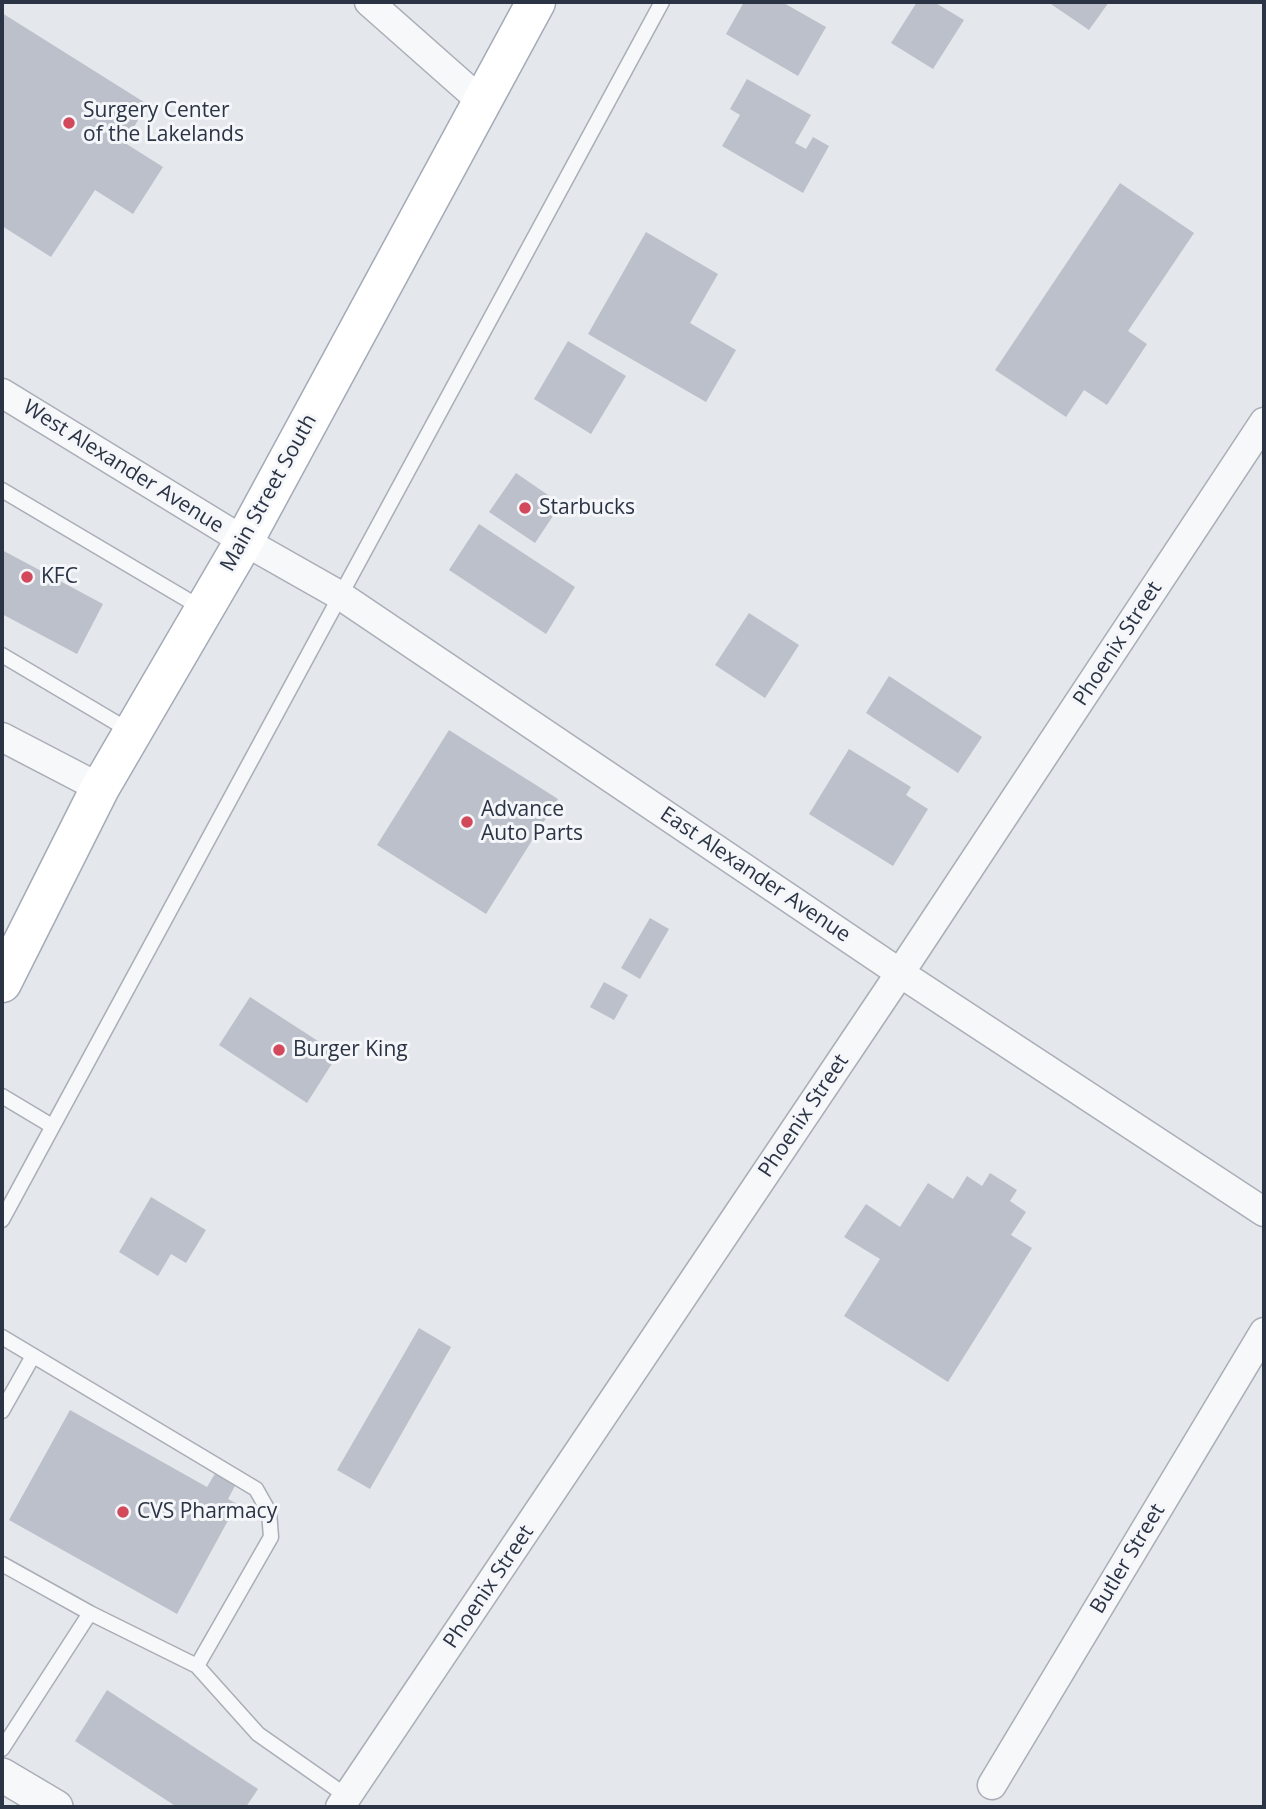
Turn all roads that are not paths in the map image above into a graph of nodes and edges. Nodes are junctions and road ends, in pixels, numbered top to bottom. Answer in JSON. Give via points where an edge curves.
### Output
{"nodes":[{"id":1,"x":369,"y":2,"type":"edge"},
{"id":2,"x":536,"y":2,"type":"edge"},
{"id":3,"x":662,"y":2,"type":"edge"},
{"id":4,"x":481,"y":101,"type":"junction"},
{"id":5,"x":2,"y":393,"type":"edge"},
{"id":6,"x":1264,"y":422,"type":"edge"},
{"id":7,"x":2,"y":490,"type":"edge"},
{"id":8,"x":244,"y":541,"type":"junction"},
{"id":9,"x":341,"y":596,"type":"junction"},
{"id":10,"x":204,"y":610,"type":"junction"},
{"id":11,"x":2,"y":655,"type":"edge"},
{"id":12,"x":132,"y":732,"type":"junction"},
{"id":13,"x":2,"y":737,"type":"edge"},
{"id":14,"x":100,"y":788,"type":"junction"},
{"id":15,"x":900,"y":973,"type":"junction"},
{"id":16,"x":2,"y":983,"type":"edge"},
{"id":17,"x":2,"y":1096,"type":"edge"},
{"id":18,"x":52,"y":1126,"type":"junction"},
{"id":19,"x":1264,"y":1212,"type":"edge"},
{"id":20,"x":2,"y":1220,"type":"edge"},
{"id":21,"x":1264,"y":1332,"type":"edge"},
{"id":22,"x":2,"y":1337,"type":"edge"},
{"id":23,"x":33,"y":1356,"type":"junction"},
{"id":24,"x":2,"y":1411,"type":"edge"},
{"id":25,"x":2,"y":1564,"type":"edge"},
{"id":26,"x":90,"y":1613,"type":"junction"},
{"id":27,"x":197,"y":1666,"type":"junction"},
{"id":28,"x":2,"y":1749,"type":"edge"},
{"id":29,"x":2,"y":1774,"type":"edge"},
{"id":30,"x":992,"y":1785,"type":"dead end"},
{"id":31,"x":344,"y":1802,"type":"edge"},
{"id":32,"x":56,"y":1807,"type":"edge"}],
"edges":[{"from":1,"to":4,"type":"street"},
{"from":2,"to":4,"type":"main road","name":"Main Street South"},
{"from":3,"to":9,"type":"lane"},
{"from":4,"to":8,"type":"main road","name":"Main Street South"},
{"from":5,"to":8,"type":"street","name":"West Alexander Avenue"},
{"from":6,"to":15,"type":"street","name":"Phoenix Street"},
{"from":7,"to":10,"type":"lane"},
{"from":8,"to":9,"type":"street","name":"East Alexander Avenue"},
{"from":8,"to":10,"type":"main road","name":"Main Street South"},
{"from":9,"to":15,"type":"street","name":"East Alexander Avenue"},
{"from":9,"to":18,"type":"lane"},
{"from":10,"to":12,"type":"main road","name":"Main Street South"},
{"from":11,"to":12,"type":"lane"},
{"from":12,"to":14,"type":"main road","name":"Main Street South"},
{"from":13,"to":14,"type":"street"},
{"from":14,"to":16,"type":"main road","name":"Main Street South"},
{"from":15,"to":19,"type":"street","name":"East Alexander Avenue"},
{"from":15,"to":31,"type":"street","name":"Phoenix Street"},
{"from":17,"to":18,"type":"lane"},
{"from":18,"to":20,"type":"lane"},
{"from":21,"to":30,"type":"street","name":"Butler Street"},
{"from":22,"to":23,"type":"lane"},
{"from":23,"to":24,"type":"lane"},
{"from":23,"to":27,"type":"lane","via":[[256,1489],[269,1513],[271,1537]]},
{"from":25,"to":26,"type":"lane"},
{"from":26,"to":27,"type":"lane"},
{"from":26,"to":28,"type":"lane"},
{"from":27,"to":31,"type":"lane","via":[[258,1734]]},
{"from":29,"to":32,"type":"street"}]}
